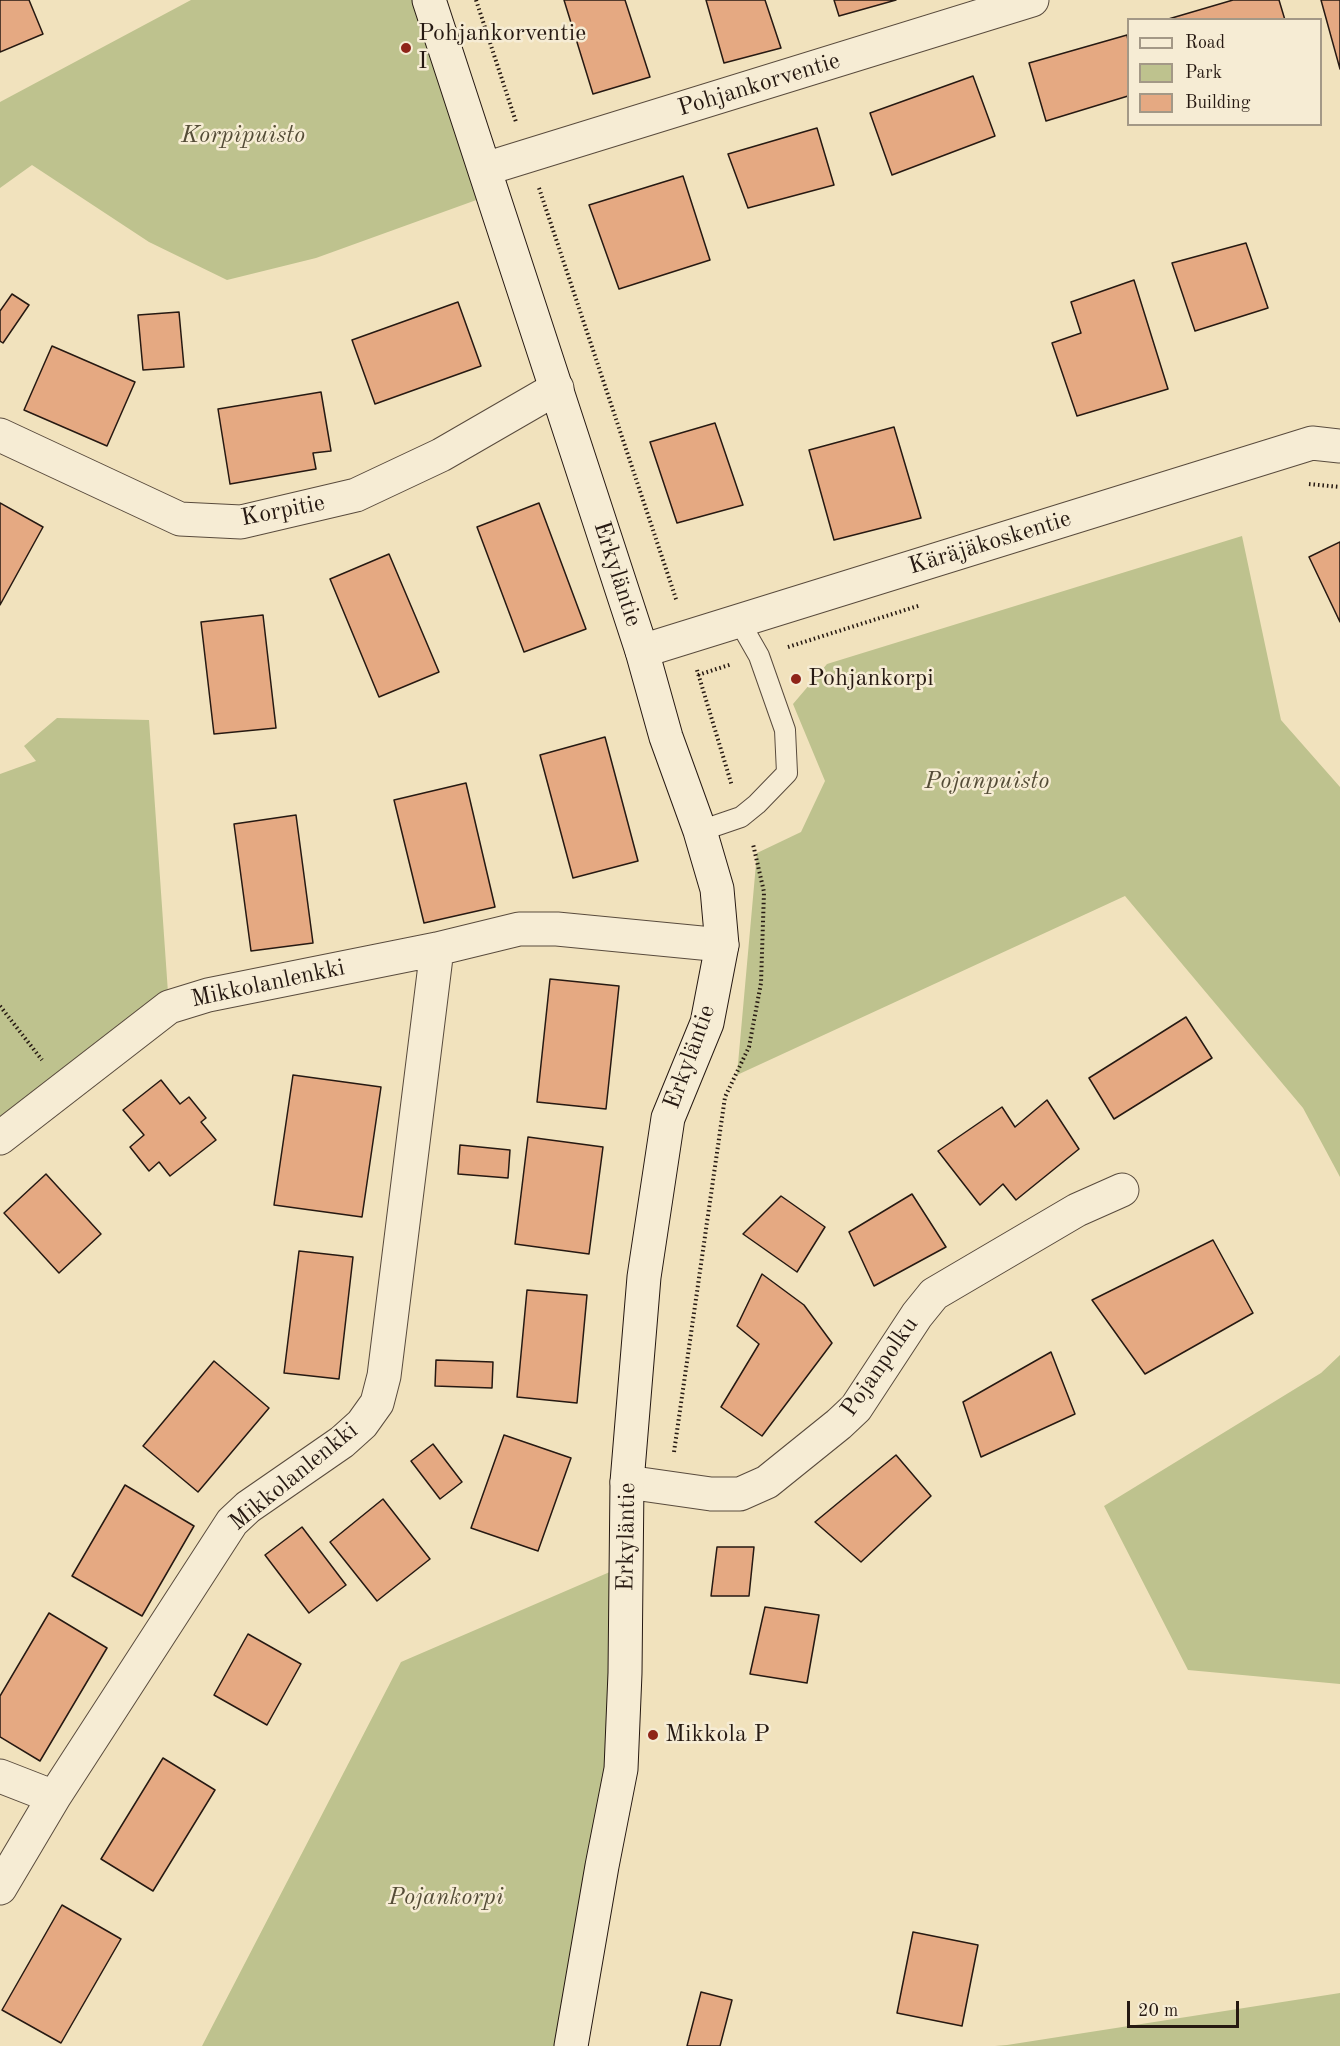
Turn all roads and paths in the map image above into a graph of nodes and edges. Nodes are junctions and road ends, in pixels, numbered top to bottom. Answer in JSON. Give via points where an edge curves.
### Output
{"nodes":[{"id":1,"x":429,"y":0,"type":"edge"},
{"id":2,"x":1032,"y":0,"type":"edge"},
{"id":3,"x":485,"y":169,"type":"junction"},
{"id":4,"x":557,"y":388,"type":"junction"},
{"id":5,"x":0,"y":435,"type":"edge"},
{"id":6,"x":1340,"y":446,"type":"edge"},
{"id":7,"x":1299,"y":487,"type":"dead end"},
{"id":8,"x":1340,"y":487,"type":"edge"},
{"id":9,"x":928,"y":603,"type":"dead end"},
{"id":10,"x":739,"y":621,"type":"junction"},
{"id":11,"x":642,"y":651,"type":"junction"},
{"id":12,"x":759,"y":656,"type":"junction"},
{"id":13,"x":698,"y":675,"type":"dead end"},
{"id":14,"x":700,"y":831,"type":"junction"},
{"id":15,"x":722,"y":945,"type":"junction"},
{"id":16,"x":437,"y":949,"type":"junction"},
{"id":17,"x":0,"y":1006,"type":"edge"},
{"id":18,"x":64,"y":1089,"type":"junction"},
{"id":19,"x":0,"y":1138,"type":"edge"},
{"id":20,"x":1122,"y":1190,"type":"dead end"},
{"id":21,"x":627,"y":1482,"type":"junction"},
{"id":22,"x":0,"y":1776,"type":"edge"},
{"id":23,"x":54,"y":1797,"type":"junction"},
{"id":24,"x":0,"y":1888,"type":"edge"},
{"id":25,"x":571,"y":2046,"type":"edge"}],
"edges":[{"from":1,"to":3,"type":"street","name":"Erkyläntie"},
{"from":2,"to":3,"type":"street","name":"Pohjankorventie"},
{"from":3,"to":4,"type":"street","name":"Erkyläntie"},
{"from":4,"to":5,"type":"street","name":"Korpitie","via":[[441,455],[356,495],[241,522],[180,519]]},
{"from":4,"to":11,"type":"street","name":"Erkyläntie"},
{"from":6,"to":10,"type":"street","name":"Käräjäkoskentie","via":[[1312,443]]},
{"from":7,"to":8,"type":"path"},
{"from":9,"to":12,"type":"path"},
{"from":10,"to":11,"type":"street","name":"Käräjäkoskentie"},
{"from":10,"to":12,"type":"lane"},
{"from":11,"to":14,"type":"street","name":"Erkyläntie","via":[[666,737]]},
{"from":12,"to":13,"type":"path"},
{"from":12,"to":14,"type":"lane","via":[[785,730],[787,773],[741,817]]},
{"from":14,"to":15,"type":"street","name":"Erkyläntie","via":[[717,889]]},
{"from":15,"to":16,"type":"street","name":"Mikkolanlenkki","via":[[557,928],[519,928]]},
{"from":15,"to":21,"type":"street","name":"Erkyläntie","via":[[707,1023],[668,1118],[644,1277]]},
{"from":16,"to":18,"type":"street","name":"Mikkolanlenkki","via":[[208,994],[169,1007]]},
{"from":16,"to":23,"type":"street","name":"Mikkolanlenkki","via":[[384,1376],[377,1403],[342,1442],[232,1522]]},
{"from":17,"to":18,"type":"path"},
{"from":18,"to":19,"type":"street","name":"Mikkolanlenkki"},
{"from":20,"to":21,"type":"street","name":"Pojanpolku","via":[[1077,1210],[934,1294],[856,1408],[766,1482],[740,1494],[711,1494]]},
{"from":21,"to":25,"type":"street","name":"Erkyläntie","via":[[621,1769]]},
{"from":22,"to":23,"type":"street"},
{"from":23,"to":24,"type":"street","name":"Mikkolanlenkki"}]}
